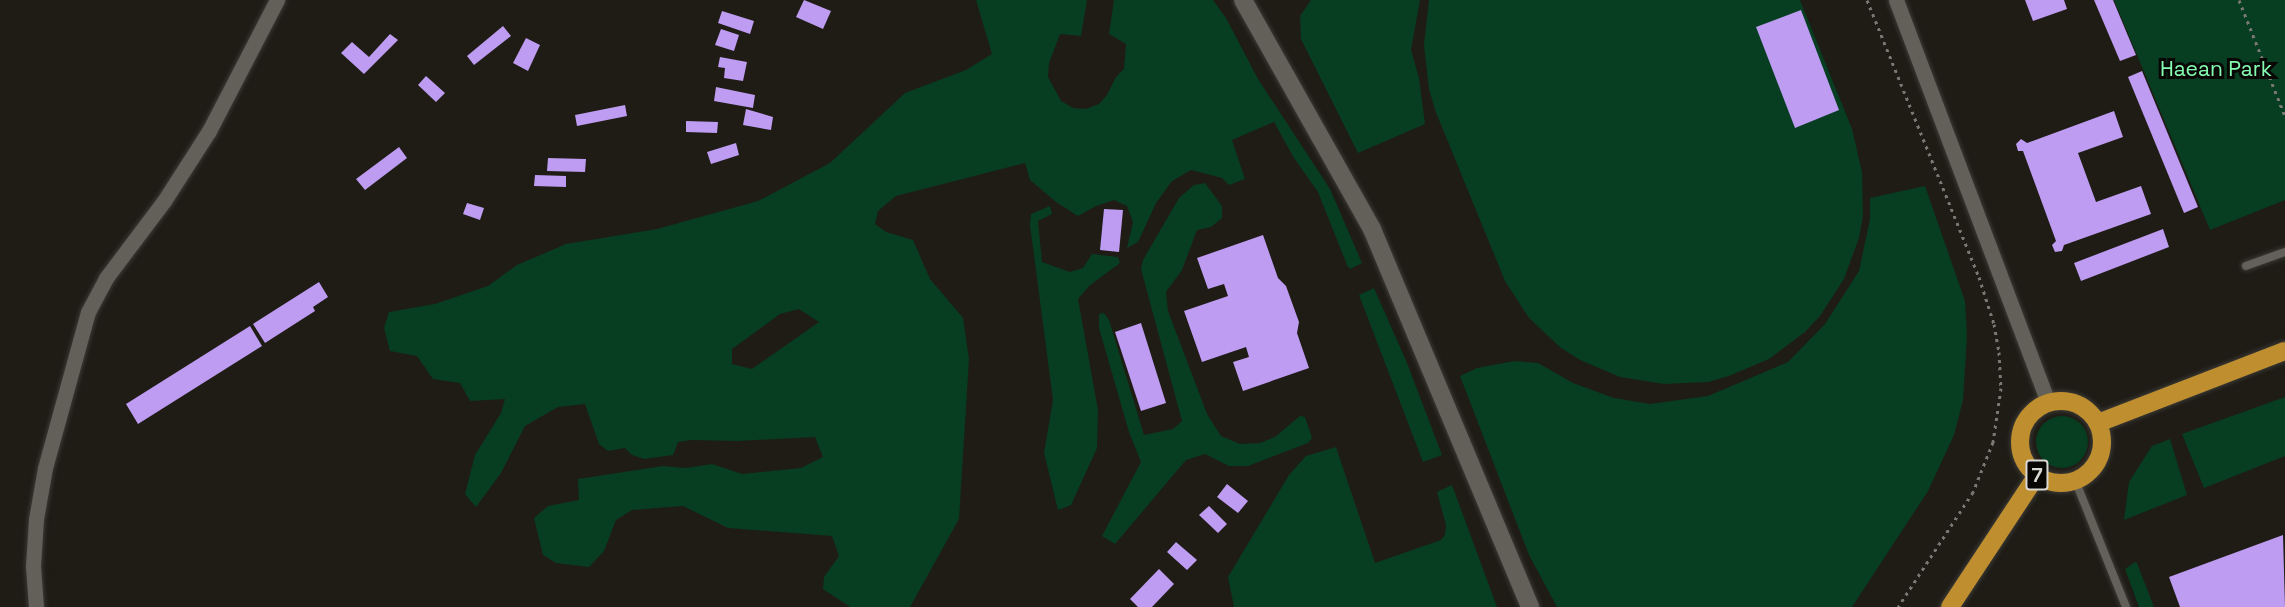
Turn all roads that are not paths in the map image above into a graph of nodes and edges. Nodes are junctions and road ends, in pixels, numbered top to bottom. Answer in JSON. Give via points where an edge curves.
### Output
{"nodes":[{"id":1,"x":277,"y":0,"type":"edge"},
{"id":2,"x":1243,"y":0,"type":"edge"},
{"id":3,"x":1896,"y":0,"type":"edge"},
{"id":4,"x":2285,"y":252,"type":"edge"},
{"id":5,"x":2246,"y":266,"type":"dead end"},
{"id":6,"x":2285,"y":351,"type":"edge"},
{"id":7,"x":2048,"y":403,"type":"junction"},
{"id":8,"x":2098,"y":423,"type":"junction"},
{"id":9,"x":2037,"y":475,"type":"junction"},
{"id":10,"x":2075,"y":480,"type":"junction"},
{"id":11,"x":36,"y":607,"type":"edge"},
{"id":12,"x":1530,"y":607,"type":"edge"},
{"id":13,"x":1950,"y":607,"type":"edge"},
{"id":14,"x":2126,"y":607,"type":"edge"}],
"edges":[{"from":1,"to":11,"type":"street","via":[[209,131],[164,201],[106,279],[88,312],[45,468],[36,519]]},
{"from":2,"to":12,"type":"street","via":[[1372,229]]},
{"from":3,"to":7,"type":"street"},
{"from":4,"to":5,"type":"lane"},
{"from":6,"to":8,"type":"highway"},
{"from":7,"to":8,"type":"highway","via":[[2076,404]]},
{"from":7,"to":9,"type":"highway","number":"7","via":[[2031,414],[2022,431],[2021,451]]},
{"from":8,"to":10,"type":"highway","number":"7","via":[[2102,442],[2097,461]]},
{"from":9,"to":10,"type":"highway","number":"7","via":[[2056,482]]},
{"from":9,"to":13,"type":"highway","number":"7"},
{"from":10,"to":14,"type":"lane"}]}
